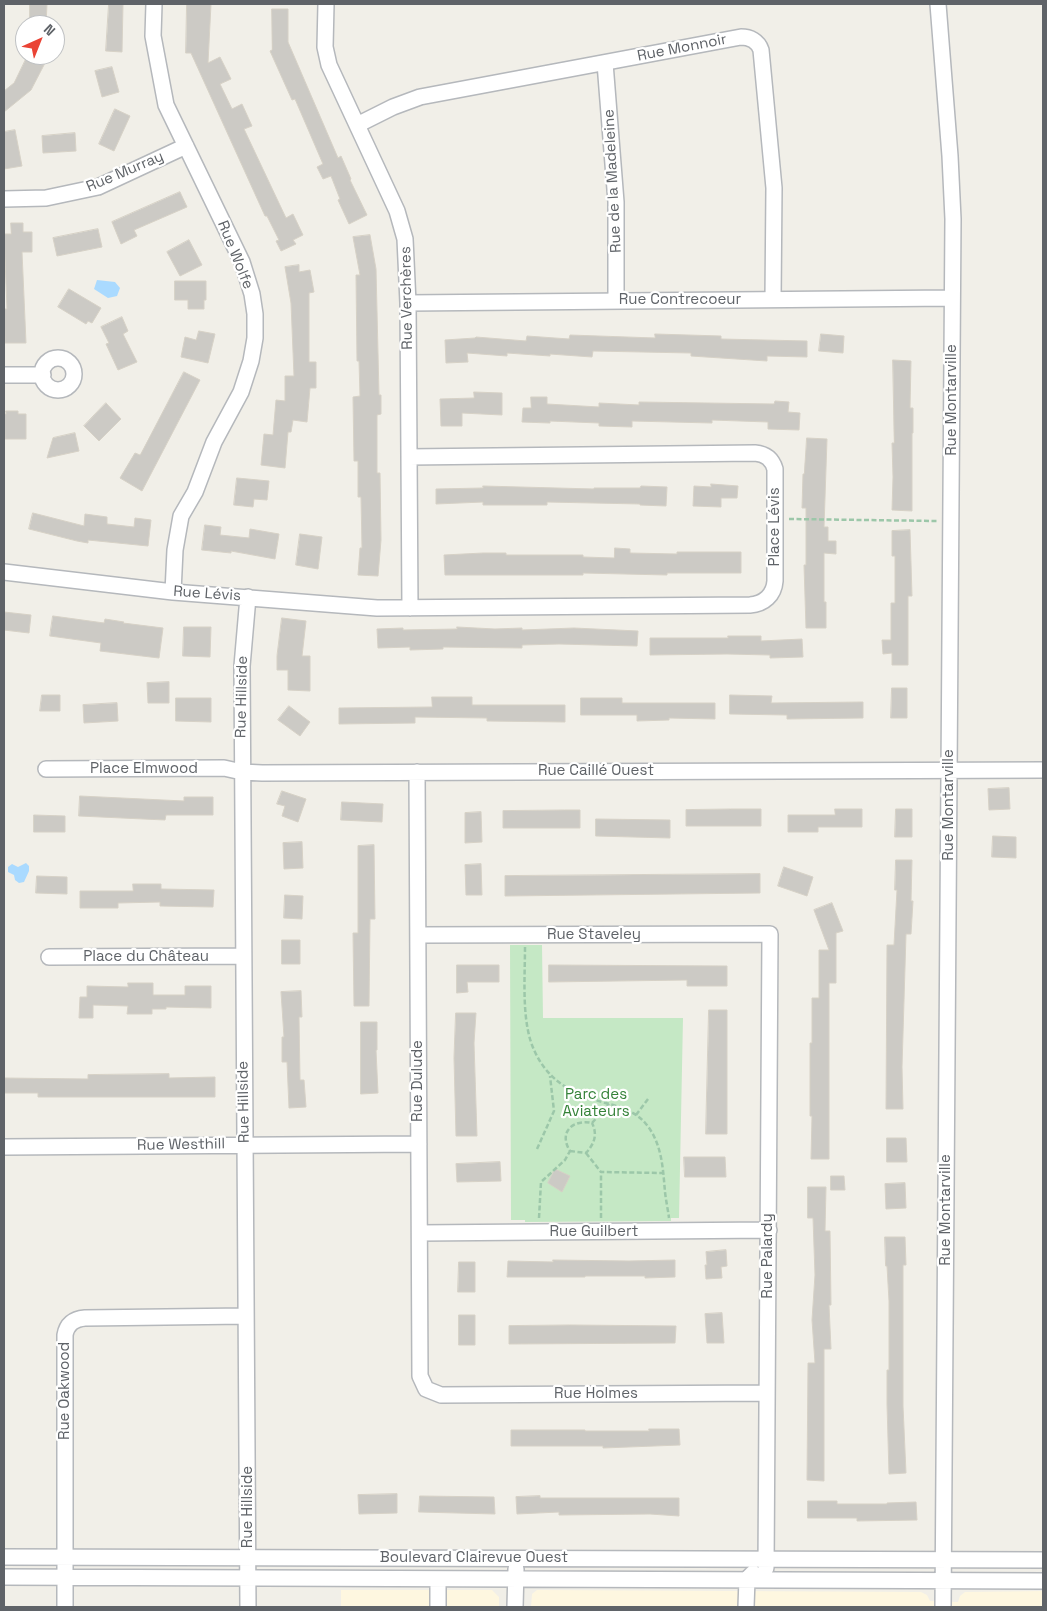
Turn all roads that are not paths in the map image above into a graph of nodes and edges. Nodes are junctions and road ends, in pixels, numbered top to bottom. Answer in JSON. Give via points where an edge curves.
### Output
{"nodes":[{"id":1,"x":154,"y":4,"type":"edge"},
{"id":2,"x":326,"y":4,"type":"edge"},
{"id":3,"x":938,"y":4,"type":"edge"},
{"id":4,"x":605,"y":63,"type":"junction"},
{"id":5,"x":357,"y":125,"type":"junction"},
{"id":6,"x":186,"y":146,"type":"junction"},
{"id":7,"x":4,"y":198,"type":"edge"},
{"id":8,"x":952,"y":298,"type":"junction"},
{"id":9,"x":773,"y":299,"type":"junction"},
{"id":10,"x":616,"y":300,"type":"junction"},
{"id":11,"x":408,"y":303,"type":"junction"},
{"id":12,"x":4,"y":375,"type":"edge"},
{"id":13,"x":43,"y":375,"type":"dead end"},
{"id":14,"x":409,"y":457,"type":"junction"},
{"id":15,"x":4,"y":572,"type":"edge"},
{"id":16,"x":173,"y":592,"type":"junction"},
{"id":17,"x":248,"y":597,"type":"junction"},
{"id":18,"x":410,"y":608,"type":"junction"},
{"id":19,"x":950,"y":769,"type":"junction"},
{"id":20,"x":46,"y":770,"type":"dead end"},
{"id":21,"x":1043,"y":770,"type":"edge"},
{"id":22,"x":242,"y":772,"type":"junction"},
{"id":23,"x":417,"y":772,"type":"junction"},
{"id":24,"x":770,"y":934,"type":"joint"},
{"id":25,"x":418,"y":935,"type":"junction"},
{"id":26,"x":243,"y":956,"type":"junction"},
{"id":27,"x":49,"y":957,"type":"dead end"},
{"id":28,"x":419,"y":1144,"type":"junction"},
{"id":29,"x":245,"y":1145,"type":"junction"},
{"id":30,"x":4,"y":1147,"type":"edge"},
{"id":31,"x":769,"y":1230,"type":"junction"},
{"id":32,"x":420,"y":1233,"type":"junction"},
{"id":33,"x":246,"y":1316,"type":"junction"},
{"id":34,"x":426,"y":1389,"type":"joint"},
{"id":35,"x":767,"y":1392,"type":"junction"},
{"id":36,"x":4,"y":1557,"type":"edge"},
{"id":37,"x":65,"y":1557,"type":"junction"},
{"id":38,"x":248,"y":1557,"type":"junction"},
{"id":39,"x":516,"y":1558,"type":"junction"},
{"id":40,"x":766,"y":1559,"type":"junction"},
{"id":41,"x":944,"y":1559,"type":"junction"},
{"id":42,"x":1043,"y":1560,"type":"edge"},
{"id":43,"x":4,"y":1577,"type":"edge"},
{"id":44,"x":65,"y":1577,"type":"junction"},
{"id":45,"x":248,"y":1578,"type":"junction"},
{"id":46,"x":438,"y":1579,"type":"junction"},
{"id":47,"x":516,"y":1579,"type":"junction"},
{"id":48,"x":747,"y":1579,"type":"junction"},
{"id":49,"x":766,"y":1579,"type":"junction"},
{"id":50,"x":944,"y":1580,"type":"junction"},
{"id":51,"x":1043,"y":1581,"type":"edge"},
{"id":52,"x":65,"y":1607,"type":"edge"},
{"id":53,"x":248,"y":1607,"type":"edge"},
{"id":54,"x":438,"y":1607,"type":"edge"},
{"id":55,"x":515,"y":1607,"type":"edge"},
{"id":56,"x":746,"y":1607,"type":"edge"},
{"id":57,"x":943,"y":1607,"type":"edge"}],
"edges":[{"from":1,"to":6,"type":"street","name":"Rue Wolfe","via":[[153,36],[166,105]]},
{"from":2,"to":5,"type":"street","name":"Rue Verchères","via":[[327,59]]},
{"from":3,"to":8,"type":"street","name":"Rue Montarville","via":[[952,173]]},
{"from":4,"to":5,"type":"street","name":"Rue Monnoir","via":[[420,97]]},
{"from":4,"to":9,"type":"street","name":"Rue Monnoir","via":[[740,37],[758,43],[763,61],[773,181]]},
{"from":4,"to":10,"type":"street","name":"Rue de la Madeleine","via":[[616,196]]},
{"from":5,"to":11,"type":"street","name":"Rue Verchères","via":[[402,225]]},
{"from":6,"to":7,"type":"street","name":"Rue Murray","via":[[98,187],[46,198]]},
{"from":6,"to":16,"type":"street","name":"Rue Wolfe","via":[[242,262],[252,294],[255,338],[241,392],[214,442],[195,492],[181,516]]},
{"from":8,"to":9,"type":"street","name":"Rue Contrecoeur"},
{"from":8,"to":19,"type":"street","name":"Rue Montarville"},
{"from":9,"to":10,"type":"street","name":"Rue Contrecoeur"},
{"from":10,"to":11,"type":"street","name":"Rue Contrecoeur"},
{"from":11,"to":14,"type":"street","name":"Rue Verchères"},
{"from":12,"to":13,"type":"street"},
{"from":14,"to":18,"type":"street","name":"Rue Verchères"},
{"from":14,"to":18,"type":"street","name":"Place Lévis","via":[[759,453],[770,459],[775,469],[775,585],[766,600],[755,605]]},
{"from":15,"to":16,"type":"street","name":"Rue Lévis"},
{"from":16,"to":17,"type":"street","name":"Rue Lévis"},
{"from":17,"to":18,"type":"street","name":"Rue Lévis","via":[[336,606]]},
{"from":17,"to":22,"type":"street","name":"Rue Hillside","via":[[242,666]]},
{"from":19,"to":21,"type":"street","name":"Rue Caillé Ouest"},
{"from":19,"to":23,"type":"street","name":"Rue Caillé Ouest"},
{"from":19,"to":41,"type":"street","name":"Rue Montarville"},
{"from":20,"to":22,"type":"street","name":"Place Elmwood","via":[[224,768]]},
{"from":22,"to":23,"type":"street","name":"Rue Caillé Ouest"},
{"from":22,"to":26,"type":"street","name":"Rue Hillside"},
{"from":23,"to":25,"type":"street","name":"Rue Dulude"},
{"from":24,"to":25,"type":"street","name":"Rue Staveley"},
{"from":24,"to":31,"type":"street","name":"Rue Palardy"},
{"from":25,"to":28,"type":"street","name":"Rue Dulude"},
{"from":26,"to":27,"type":"street","name":"Place du Château"},
{"from":26,"to":29,"type":"street","name":"Rue Hillside"},
{"from":28,"to":29,"type":"street","name":"Rue Westhill"},
{"from":28,"to":32,"type":"street","name":"Rue Dulude"},
{"from":29,"to":30,"type":"street","name":"Rue Westhill"},
{"from":29,"to":33,"type":"street","name":"Rue Hillside"},
{"from":31,"to":32,"type":"street","name":"Rue Guilbert"},
{"from":31,"to":35,"type":"street","name":"Rue Palardy"},
{"from":32,"to":34,"type":"street","name":"Rue Dulude","via":[[420,1376]]},
{"from":33,"to":37,"type":"street","name":"Rue Oakwood","via":[[85,1318],[68,1325],[65,1335]]},
{"from":33,"to":38,"type":"street","name":"Rue Hillside"},
{"from":34,"to":35,"type":"street","name":"Rue Holmes","via":[[441,1395]]},
{"from":35,"to":40,"type":"street","name":"Rue Palardy"},
{"from":36,"to":37,"type":"street","name":"Boulevard Clairevue Ouest"},
{"from":37,"to":38,"type":"street","name":"Boulevard Clairevue Ouest"},
{"from":37,"to":44,"type":"street","name":"Rue Oakwood"},
{"from":38,"to":39,"type":"street","name":"Boulevard Clairevue Ouest"},
{"from":38,"to":45,"type":"street","name":"Rue Hillside"},
{"from":39,"to":40,"type":"street","name":"Boulevard Clairevue Ouest"},
{"from":39,"to":47,"type":"street"},
{"from":40,"to":41,"type":"street","name":"Boulevard Clairevue Ouest"},
{"from":40,"to":48,"type":"street"},
{"from":40,"to":49,"type":"street","name":"Rue Palardy"},
{"from":41,"to":42,"type":"street","name":"Boulevard Clairevue Ouest"},
{"from":41,"to":50,"type":"street","name":"Rue Montarville"},
{"from":43,"to":44,"type":"street","name":"Boulevard Clairevue Ouest"},
{"from":44,"to":45,"type":"street","name":"Boulevard Clairevue Ouest"},
{"from":44,"to":52,"type":"street","name":"Rue Oakwood"},
{"from":45,"to":46,"type":"street","name":"Boulevard Clairevue Ouest"},
{"from":45,"to":53,"type":"street","name":"Rue Hillside"},
{"from":46,"to":47,"type":"street","name":"Boulevard Clairevue Ouest"},
{"from":46,"to":54,"type":"street"},
{"from":47,"to":48,"type":"street","name":"Boulevard Clairevue Ouest"},
{"from":47,"to":55,"type":"street"},
{"from":48,"to":49,"type":"street","name":"Boulevard Clairevue Ouest"},
{"from":48,"to":56,"type":"street"},
{"from":49,"to":50,"type":"street","name":"Boulevard Clairevue Ouest"},
{"from":50,"to":51,"type":"street","name":"Boulevard Clairevue Ouest"},
{"from":50,"to":57,"type":"street","name":"Rue Montarville"}]}
